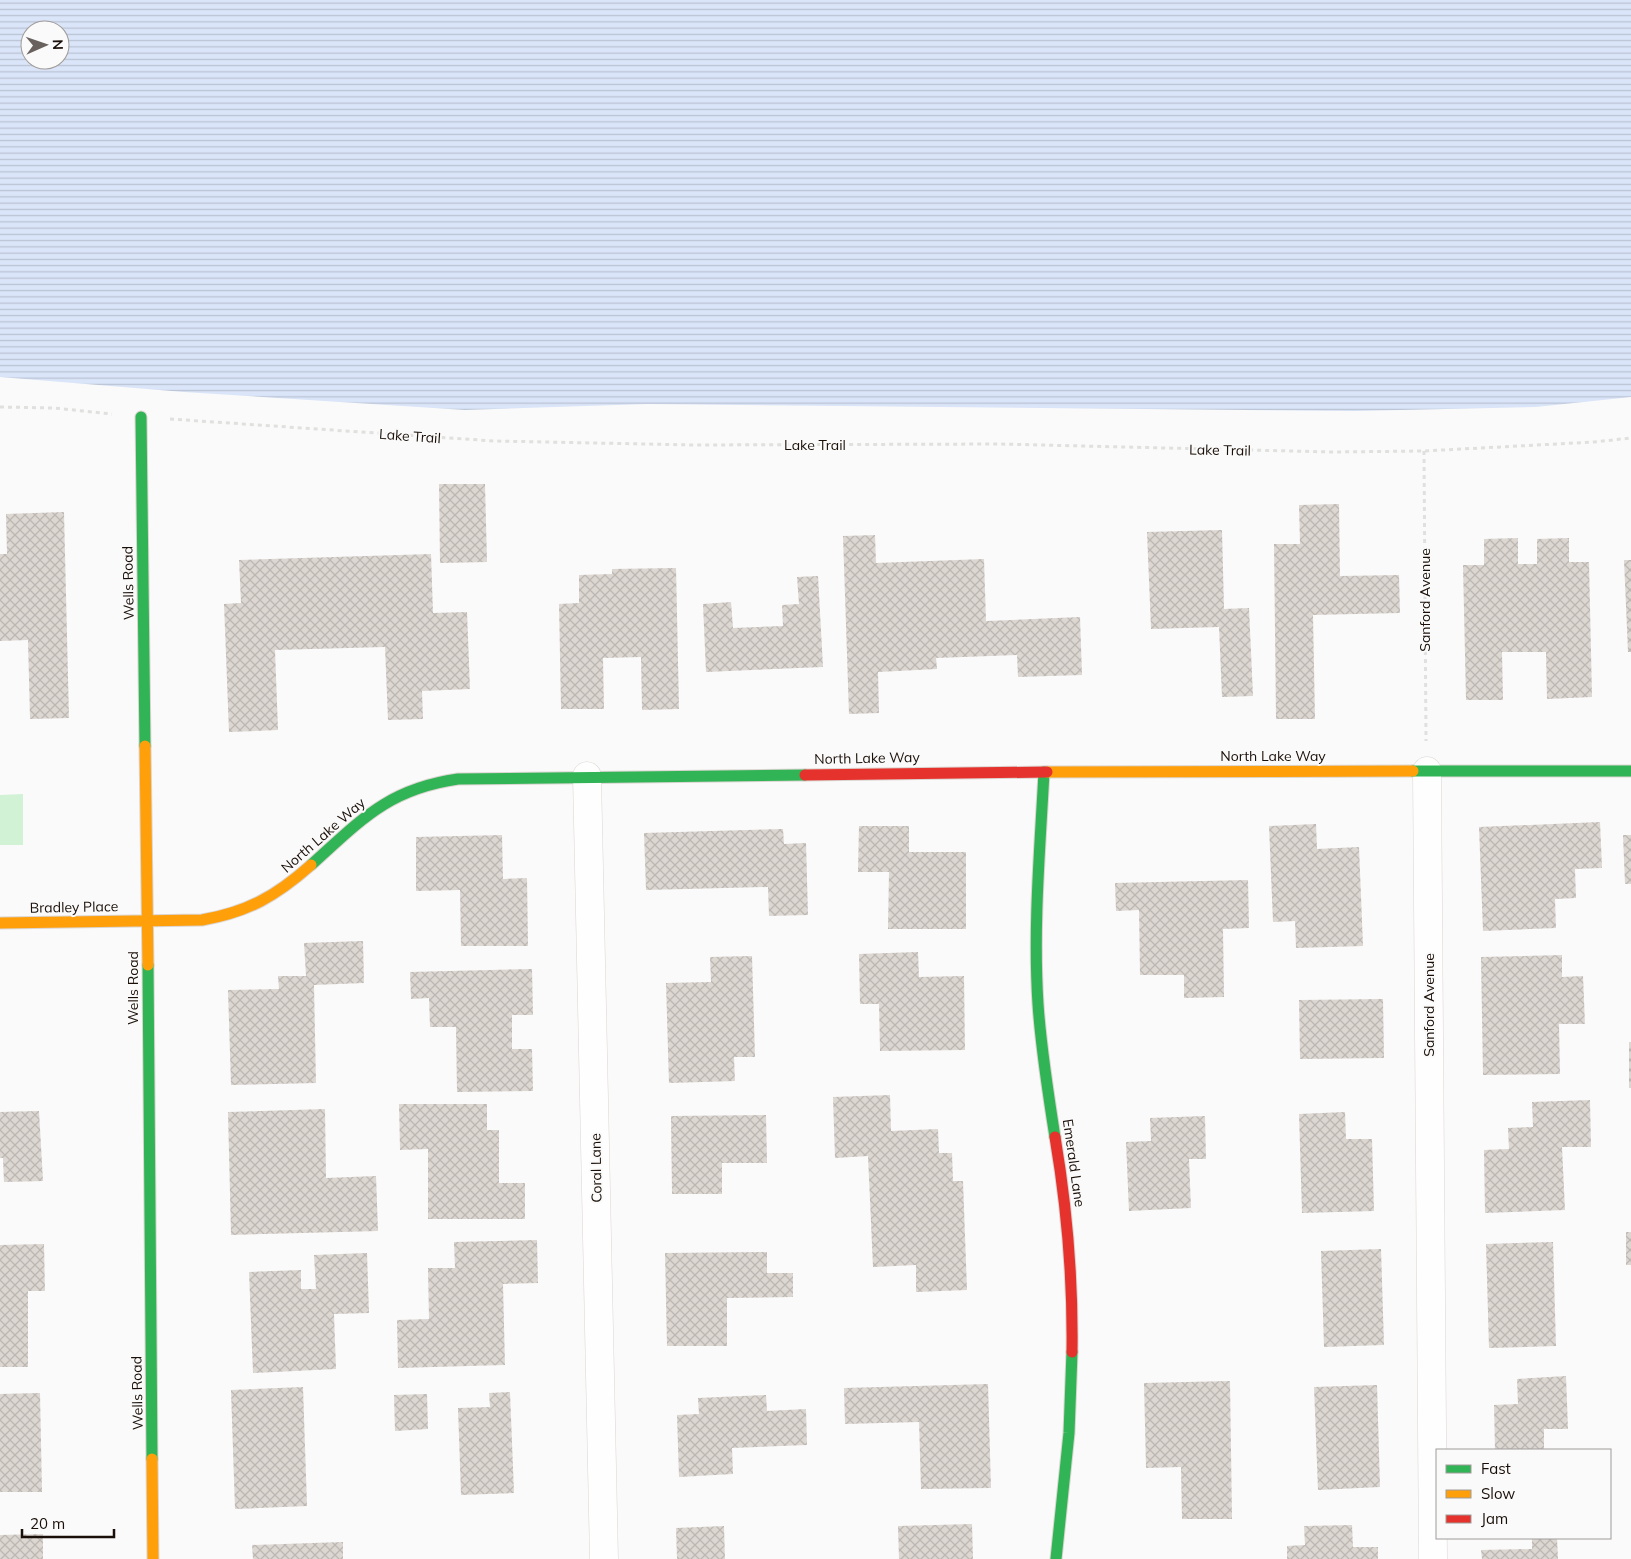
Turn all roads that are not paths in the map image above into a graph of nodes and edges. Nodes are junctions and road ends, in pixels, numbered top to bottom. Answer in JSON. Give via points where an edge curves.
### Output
{"nodes":[{"id":1,"x":141,"y":417,"type":"road end"},
{"id":2,"x":1427,"y":771,"type":"junction"},
{"id":3,"x":1631,"y":771,"type":"edge"},
{"id":4,"x":1044,"y":772,"type":"junction"},
{"id":5,"x":587,"y":776,"type":"junction"},
{"id":6,"x":148,"y":921,"type":"junction"},
{"id":7,"x":0,"y":923,"type":"edge"},
{"id":8,"x":153,"y":1559,"type":"edge"},
{"id":9,"x":604,"y":1559,"type":"edge"},
{"id":10,"x":1056,"y":1559,"type":"edge"},
{"id":11,"x":1432,"y":1559,"type":"edge"}],
"edges":[{"from":1,"to":6,"type":"street","name":"Wells Road"},
{"from":2,"to":3,"type":"street","name":"North Lake Way"},
{"from":2,"to":4,"type":"street","name":"North Lake Way"},
{"from":2,"to":11,"type":"street","name":"Sanford Avenue"},
{"from":4,"to":5,"type":"street","name":"North Lake Way"},
{"from":4,"to":10,"type":"street","name":"Emerald Lane","via":[[1037,912],[1038,1008],[1062,1181],[1072,1306],[1068,1442]]},
{"from":5,"to":6,"type":"street","name":"North Lake Way","via":[[458,779],[409,790],[369,813],[286,886],[258,904],[213,919]]},
{"from":5,"to":9,"type":"street","name":"Coral Lane"},
{"from":6,"to":7,"type":"street","name":"Bradley Place"},
{"from":6,"to":8,"type":"street","name":"Wells Road"}]}
